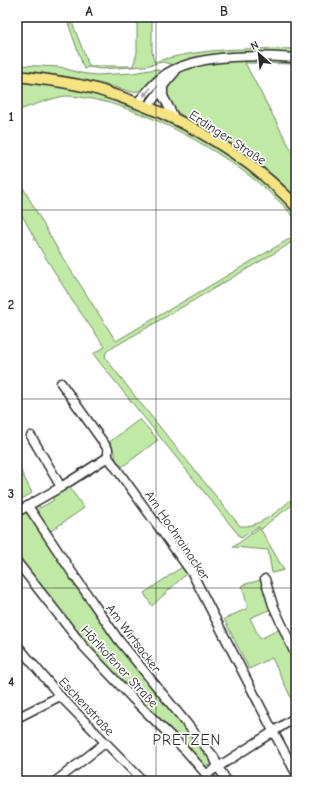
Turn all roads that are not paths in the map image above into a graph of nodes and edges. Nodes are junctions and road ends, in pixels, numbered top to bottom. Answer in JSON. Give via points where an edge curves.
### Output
{"nodes":[{"id":1,"x":296,"y":58,"type":"edge"},
{"id":2,"x":181,"y":66,"type":"junction"},
{"id":3,"x":17,"y":76,"type":"edge"},
{"id":4,"x":163,"y":86,"type":"junction"},
{"id":5,"x":137,"y":103,"type":"junction"},
{"id":6,"x":148,"y":107,"type":"junction"},
{"id":7,"x":175,"y":119,"type":"junction"},
{"id":8,"x":296,"y":206,"type":"edge"},
{"id":9,"x":61,"y":383,"type":"dead end"},
{"id":10,"x":31,"y":436,"type":"dead end"},
{"id":11,"x":108,"y":456,"type":"junction"},
{"id":12,"x":61,"y":487,"type":"junction"},
{"id":13,"x":28,"y":506,"type":"junction"},
{"id":14,"x":17,"y":512,"type":"edge"},
{"id":15,"x":17,"y":562,"type":"edge"},
{"id":16,"x":265,"y":579,"type":"dead end"},
{"id":17,"x":17,"y":645,"type":"edge"},
{"id":18,"x":296,"y":656,"type":"edge"},
{"id":19,"x":60,"y":696,"type":"junction"},
{"id":20,"x":296,"y":717,"type":"edge"},
{"id":21,"x":17,"y":718,"type":"edge"},
{"id":22,"x":273,"y":731,"type":"junction"},
{"id":23,"x":105,"y":743,"type":"junction"},
{"id":24,"x":218,"y":768,"type":"junction"},
{"id":25,"x":296,"y":773,"type":"edge"},
{"id":26,"x":209,"y":778,"type":"edge"},
{"id":27,"x":56,"y":781,"type":"edge"},
{"id":28,"x":143,"y":781,"type":"edge"},
{"id":29,"x":227,"y":781,"type":"edge"}],
"edges":[{"from":1,"to":2,"type":"street","via":[[239,57]]},
{"from":2,"to":4,"type":"street"},
{"from":2,"to":5,"type":"street","one_way":true,"via":[[169,71],[157,81]]},
{"from":3,"to":5,"type":"main road","name":"Erdinger Straße","via":[[93,88]]},
{"from":4,"to":6,"type":"street"},
{"from":4,"to":7,"type":"street","via":[[163,96]]},
{"from":5,"to":6,"type":"main road","name":"Erdinger Straße"},
{"from":6,"to":7,"type":"main road","name":"Erdinger Straße"},
{"from":7,"to":8,"type":"main road","name":"Erdinger Straße","via":[[240,158]]},
{"from":9,"to":11,"type":"street","name":"Am Hochrainacker","via":[[108,449]]},
{"from":10,"to":12,"type":"street"},
{"from":11,"to":12,"type":"street"},
{"from":11,"to":22,"type":"street","name":"Am Hochrainacker","via":[[192,573]]},
{"from":12,"to":13,"type":"street"},
{"from":13,"to":14,"type":"street"},
{"from":13,"to":24,"type":"street","name":"Am Wirtsacker","via":[[118,639],[214,757]]},
{"from":15,"to":26,"type":"street","name":"Hörlkofener Straße","via":[[83,646]]},
{"from":16,"to":18,"type":"street","via":[[273,605]]},
{"from":17,"to":19,"type":"street","name":"Eschenstraße"},
{"from":19,"to":21,"type":"street"},
{"from":19,"to":23,"type":"street","name":"Eschenstraße"},
{"from":20,"to":22,"type":"street"},
{"from":22,"to":24,"type":"street"},
{"from":22,"to":25,"type":"street","name":"Am Hochrainacker"},
{"from":23,"to":27,"type":"street"},
{"from":23,"to":28,"type":"street","name":"Eschenstraße"},
{"from":24,"to":26,"type":"street"},
{"from":24,"to":29,"type":"street","name":"Am Wirtsacker"}]}
